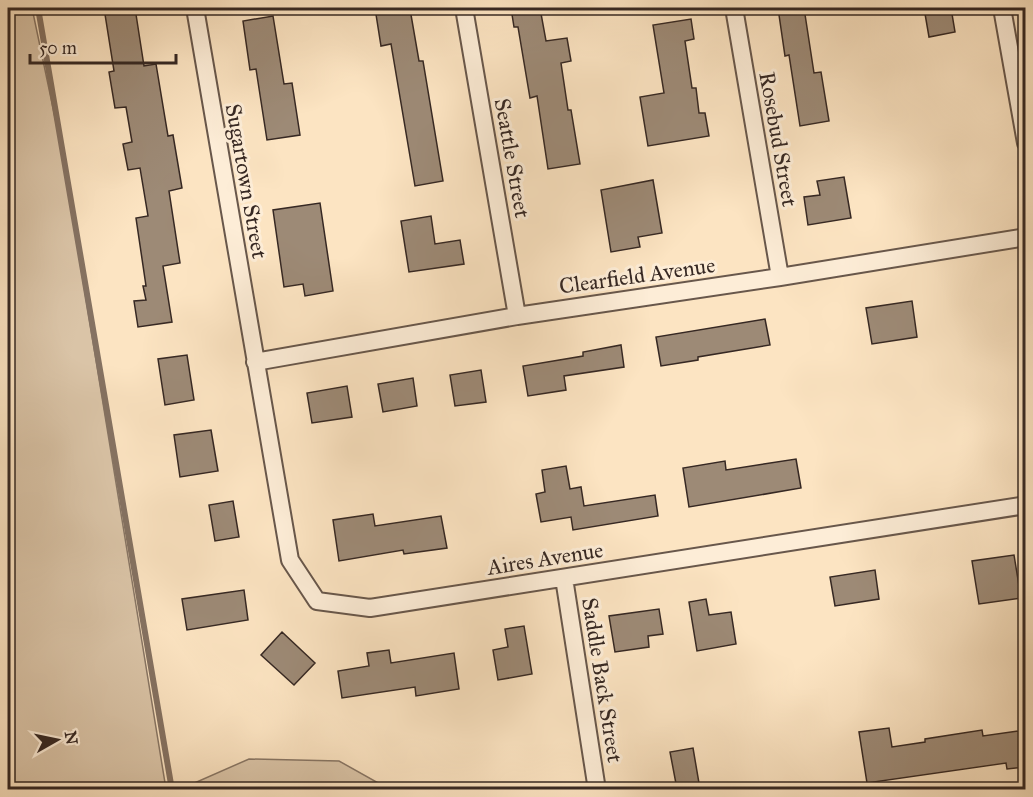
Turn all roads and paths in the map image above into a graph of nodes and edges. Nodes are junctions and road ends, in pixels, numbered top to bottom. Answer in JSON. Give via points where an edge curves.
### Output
{"nodes":[{"id":1,"x":195,"y":8,"type":"edge"},
{"id":2,"x":464,"y":8,"type":"edge"},
{"id":3,"x":734,"y":8,"type":"edge"},
{"id":4,"x":1002,"y":8,"type":"edge"},
{"id":5,"x":1026,"y":143,"type":"edge"},
{"id":6,"x":1026,"y":237,"type":"edge"},
{"id":7,"x":780,"y":277,"type":"junction"},
{"id":8,"x":517,"y":315,"type":"junction"},
{"id":9,"x":255,"y":362,"type":"junction"},
{"id":10,"x":1026,"y":505,"type":"edge"},
{"id":11,"x":564,"y":578,"type":"junction"},
{"id":12,"x":597,"y":789,"type":"edge"}],
"edges":[{"from":1,"to":9,"type":"street","name":"Sugartown Street"},
{"from":2,"to":8,"type":"street","name":"Seattle Street"},
{"from":3,"to":7,"type":"street","name":"Rosebud Street"},
{"from":4,"to":5,"type":"street"},
{"from":6,"to":7,"type":"street","name":"Clearfield Avenue"},
{"from":7,"to":8,"type":"street","name":"Clearfield Avenue"},
{"from":8,"to":9,"type":"street","name":"Clearfield Avenue"},
{"from":9,"to":11,"type":"street","name":"Aires Avenue","via":[[290,560],[317,601],[370,608]]},
{"from":10,"to":11,"type":"street","name":"Aires Avenue"},
{"from":11,"to":12,"type":"street","name":"Saddle Back Street"}]}
